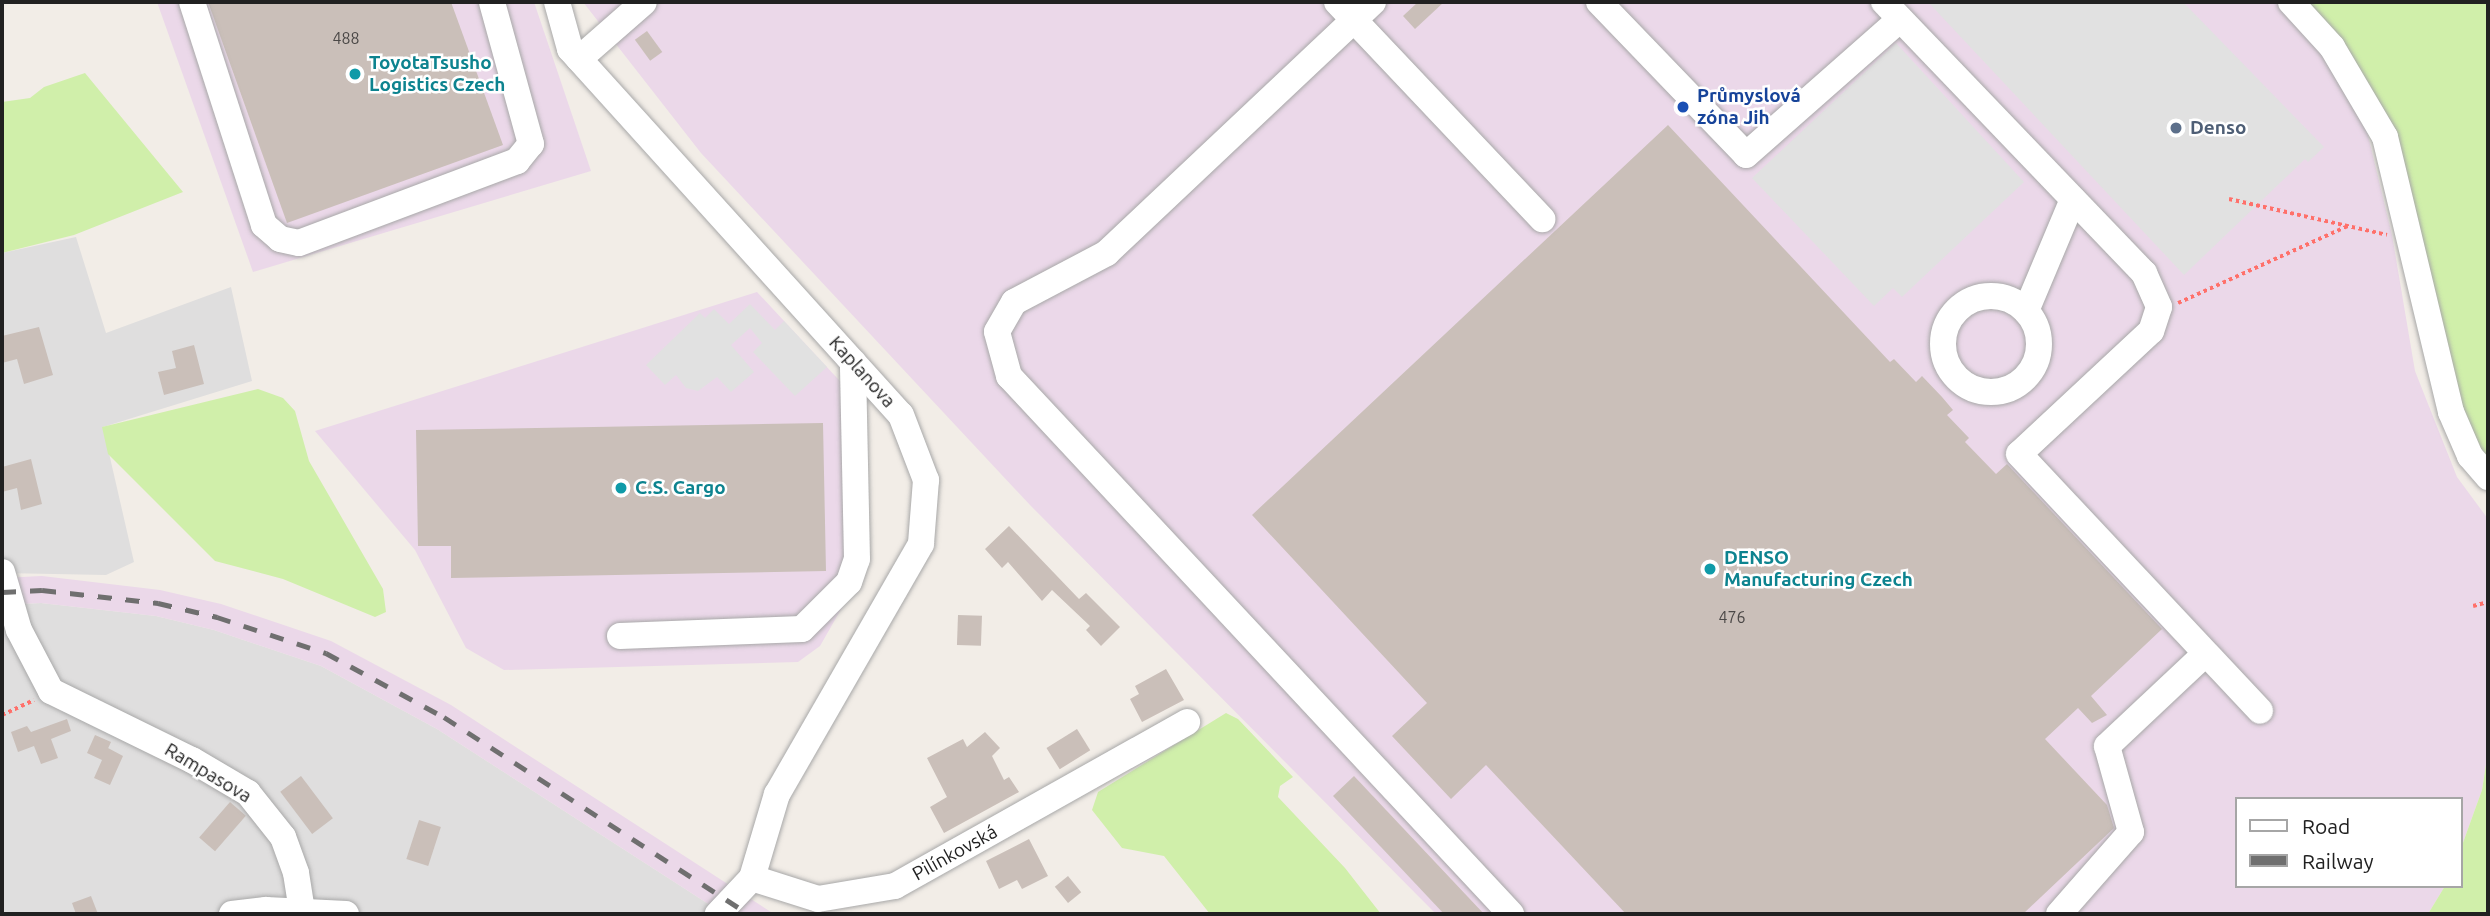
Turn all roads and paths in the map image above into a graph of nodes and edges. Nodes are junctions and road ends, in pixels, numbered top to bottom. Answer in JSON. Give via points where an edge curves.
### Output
{"nodes":[{"id":1,"x":191,"y":2,"type":"edge"},
{"id":2,"x":492,"y":2,"type":"edge"},
{"id":3,"x":557,"y":2,"type":"edge"},
{"id":4,"x":644,"y":2,"type":"edge"},
{"id":5,"x":1373,"y":2,"type":"edge"},
{"id":6,"x":1600,"y":2,"type":"edge"},
{"id":7,"x":2291,"y":2,"type":"edge"},
{"id":8,"x":1892,"y":10,"type":"edge"},
{"id":9,"x":1345,"y":11,"type":"edge"},
{"id":10,"x":579,"y":60,"type":"junction"},
{"id":11,"x":2229,"y":199,"type":"dead end"},
{"id":12,"x":2073,"y":200,"type":"junction"},
{"id":13,"x":1542,"y":219,"type":"dead end"},
{"id":14,"x":2347,"y":226,"type":"junction"},
{"id":15,"x":2413,"y":241,"type":"junction"},
{"id":16,"x":2159,"y":307,"type":"junction"},
{"id":17,"x":2026,"y":311,"type":"dead end"},
{"id":18,"x":853,"y":362,"type":"junction"},
{"id":19,"x":2488,"y":477,"type":"edge"},
{"id":20,"x":2,"y":572,"type":"edge"},
{"id":21,"x":2488,"y":602,"type":"edge"},
{"id":22,"x":2473,"y":606,"type":"dead end"},
{"id":23,"x":620,"y":636,"type":"dead end"},
{"id":24,"x":2205,"y":654,"type":"junction"},
{"id":25,"x":51,"y":691,"type":"junction"},
{"id":26,"x":2260,"y":711,"type":"dead end"},
{"id":27,"x":2,"y":715,"type":"edge"},
{"id":28,"x":1187,"y":722,"type":"dead end"},
{"id":29,"x":752,"y":878,"type":"junction"},
{"id":30,"x":302,"y":911,"type":"junction"},
{"id":31,"x":232,"y":914,"type":"edge"},
{"id":32,"x":346,"y":914,"type":"edge"},
{"id":33,"x":718,"y":914,"type":"edge"},
{"id":34,"x":1511,"y":914,"type":"edge"},
{"id":35,"x":2059,"y":914,"type":"edge"}],
"edges":[{"from":1,"to":2,"type":"street","via":[[264,225],[280,239],[299,243],[517,161],[531,144]]},
{"from":3,"to":10,"type":"street","name":"Kaplanova","via":[[570,49]]},
{"from":4,"to":10,"type":"street"},
{"from":5,"to":9,"type":"street"},
{"from":6,"to":8,"type":"street","via":[[1746,155]]},
{"from":7,"to":15,"type":"street","via":[[2332,47],[2365,97],[2385,137]]},
{"from":8,"to":12,"type":"street"},
{"from":9,"to":13,"type":"street"},
{"from":9,"to":34,"type":"street","via":[[1107,253],[1014,302],[997,332],[1009,376]]},
{"from":10,"to":18,"type":"street","name":"Kaplanova"},
{"from":11,"to":14,"type":"path"},
{"from":12,"to":16,"type":"street","via":[[2144,273]]},
{"from":12,"to":17,"type":"street"},
{"from":14,"to":15,"type":"path"},
{"from":14,"to":16,"type":"path","via":[[2187,300]]},
{"from":15,"to":19,"type":"street","via":[[2451,412],[2470,456]]},
{"from":16,"to":24,"type":"street","via":[[2151,331],[2020,454]]},
{"from":18,"to":23,"type":"street","via":[[857,559],[849,582],[802,629]]},
{"from":18,"to":29,"type":"street","name":"Kaplanova","via":[[901,415],[926,480],[921,544],[777,794]]},
{"from":20,"to":25,"type":"street","via":[[19,630]]},
{"from":21,"to":22,"type":"path"},
{"from":24,"to":26,"type":"street"},
{"from":24,"to":35,"type":"street","via":[[2107,746],[2131,832]]},
{"from":25,"to":27,"type":"path"},
{"from":25,"to":30,"type":"street","name":"Rampasova","via":[[192,760],[248,793],[283,837],[296,873]]},
{"from":28,"to":29,"type":"street","name":"Pilínkovská","via":[[895,886],[818,899]]},
{"from":29,"to":33,"type":"street"},
{"from":30,"to":31,"type":"street"},
{"from":30,"to":32,"type":"street"}]}
